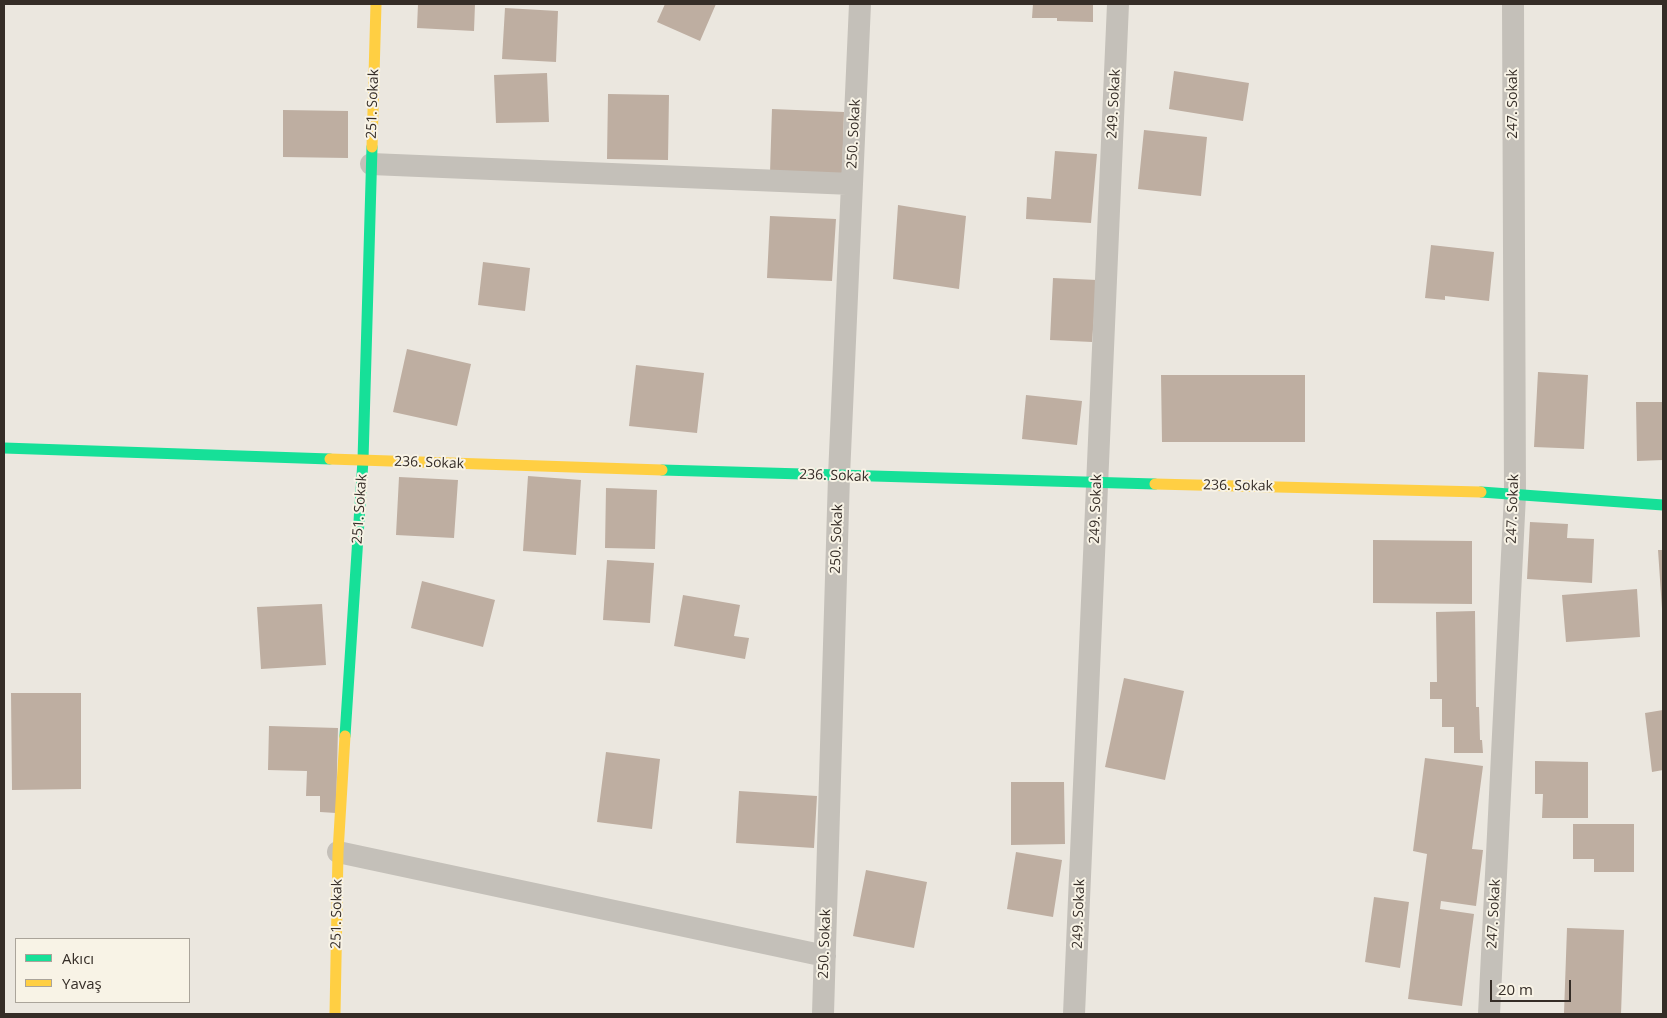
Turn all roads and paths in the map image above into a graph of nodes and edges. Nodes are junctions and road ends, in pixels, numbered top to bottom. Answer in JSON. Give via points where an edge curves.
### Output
{"nodes":[{"id":1,"x":376,"y":4,"type":"edge"},
{"id":2,"x":860,"y":4,"type":"edge"},
{"id":3,"x":1118,"y":4,"type":"edge"},
{"id":4,"x":1513,"y":4,"type":"edge"},
{"id":5,"x":372,"y":164,"type":"junction"},
{"id":6,"x":852,"y":184,"type":"junction"},
{"id":7,"x":4,"y":448,"type":"edge"},
{"id":8,"x":363,"y":460,"type":"junction"},
{"id":9,"x":839,"y":476,"type":"junction"},
{"id":10,"x":1097,"y":483,"type":"junction"},
{"id":11,"x":1515,"y":495,"type":"junction"},
{"id":12,"x":1663,"y":505,"type":"edge"},
{"id":13,"x":338,"y":852,"type":"junction"},
{"id":14,"x":825,"y":956,"type":"junction"},
{"id":15,"x":335,"y":1014,"type":"edge"},
{"id":16,"x":823,"y":1014,"type":"edge"},
{"id":17,"x":1074,"y":1014,"type":"edge"},
{"id":18,"x":1490,"y":1014,"type":"edge"}],
"edges":[{"from":1,"to":5,"type":"street","name":"251. Sokak"},
{"from":2,"to":6,"type":"street","name":"250. Sokak"},
{"from":3,"to":10,"type":"street","name":"249. Sokak"},
{"from":4,"to":11,"type":"street","name":"247. Sokak"},
{"from":5,"to":6,"type":"street"},
{"from":5,"to":8,"type":"street","name":"251. Sokak"},
{"from":6,"to":9,"type":"street","name":"250. Sokak"},
{"from":7,"to":8,"type":"street","name":"236. Sokak"},
{"from":8,"to":9,"type":"street","name":"236. Sokak"},
{"from":8,"to":13,"type":"street","name":"251. Sokak"},
{"from":9,"to":10,"type":"street","name":"236. Sokak"},
{"from":9,"to":14,"type":"street","name":"250. Sokak"},
{"from":10,"to":11,"type":"street","name":"236. Sokak"},
{"from":10,"to":17,"type":"street","name":"249. Sokak"},
{"from":11,"to":12,"type":"street","name":"236. Sokak"},
{"from":11,"to":18,"type":"street","name":"247. Sokak"},
{"from":13,"to":14,"type":"street"},
{"from":13,"to":15,"type":"street","name":"251. Sokak"},
{"from":14,"to":16,"type":"street","name":"250. Sokak"}]}
